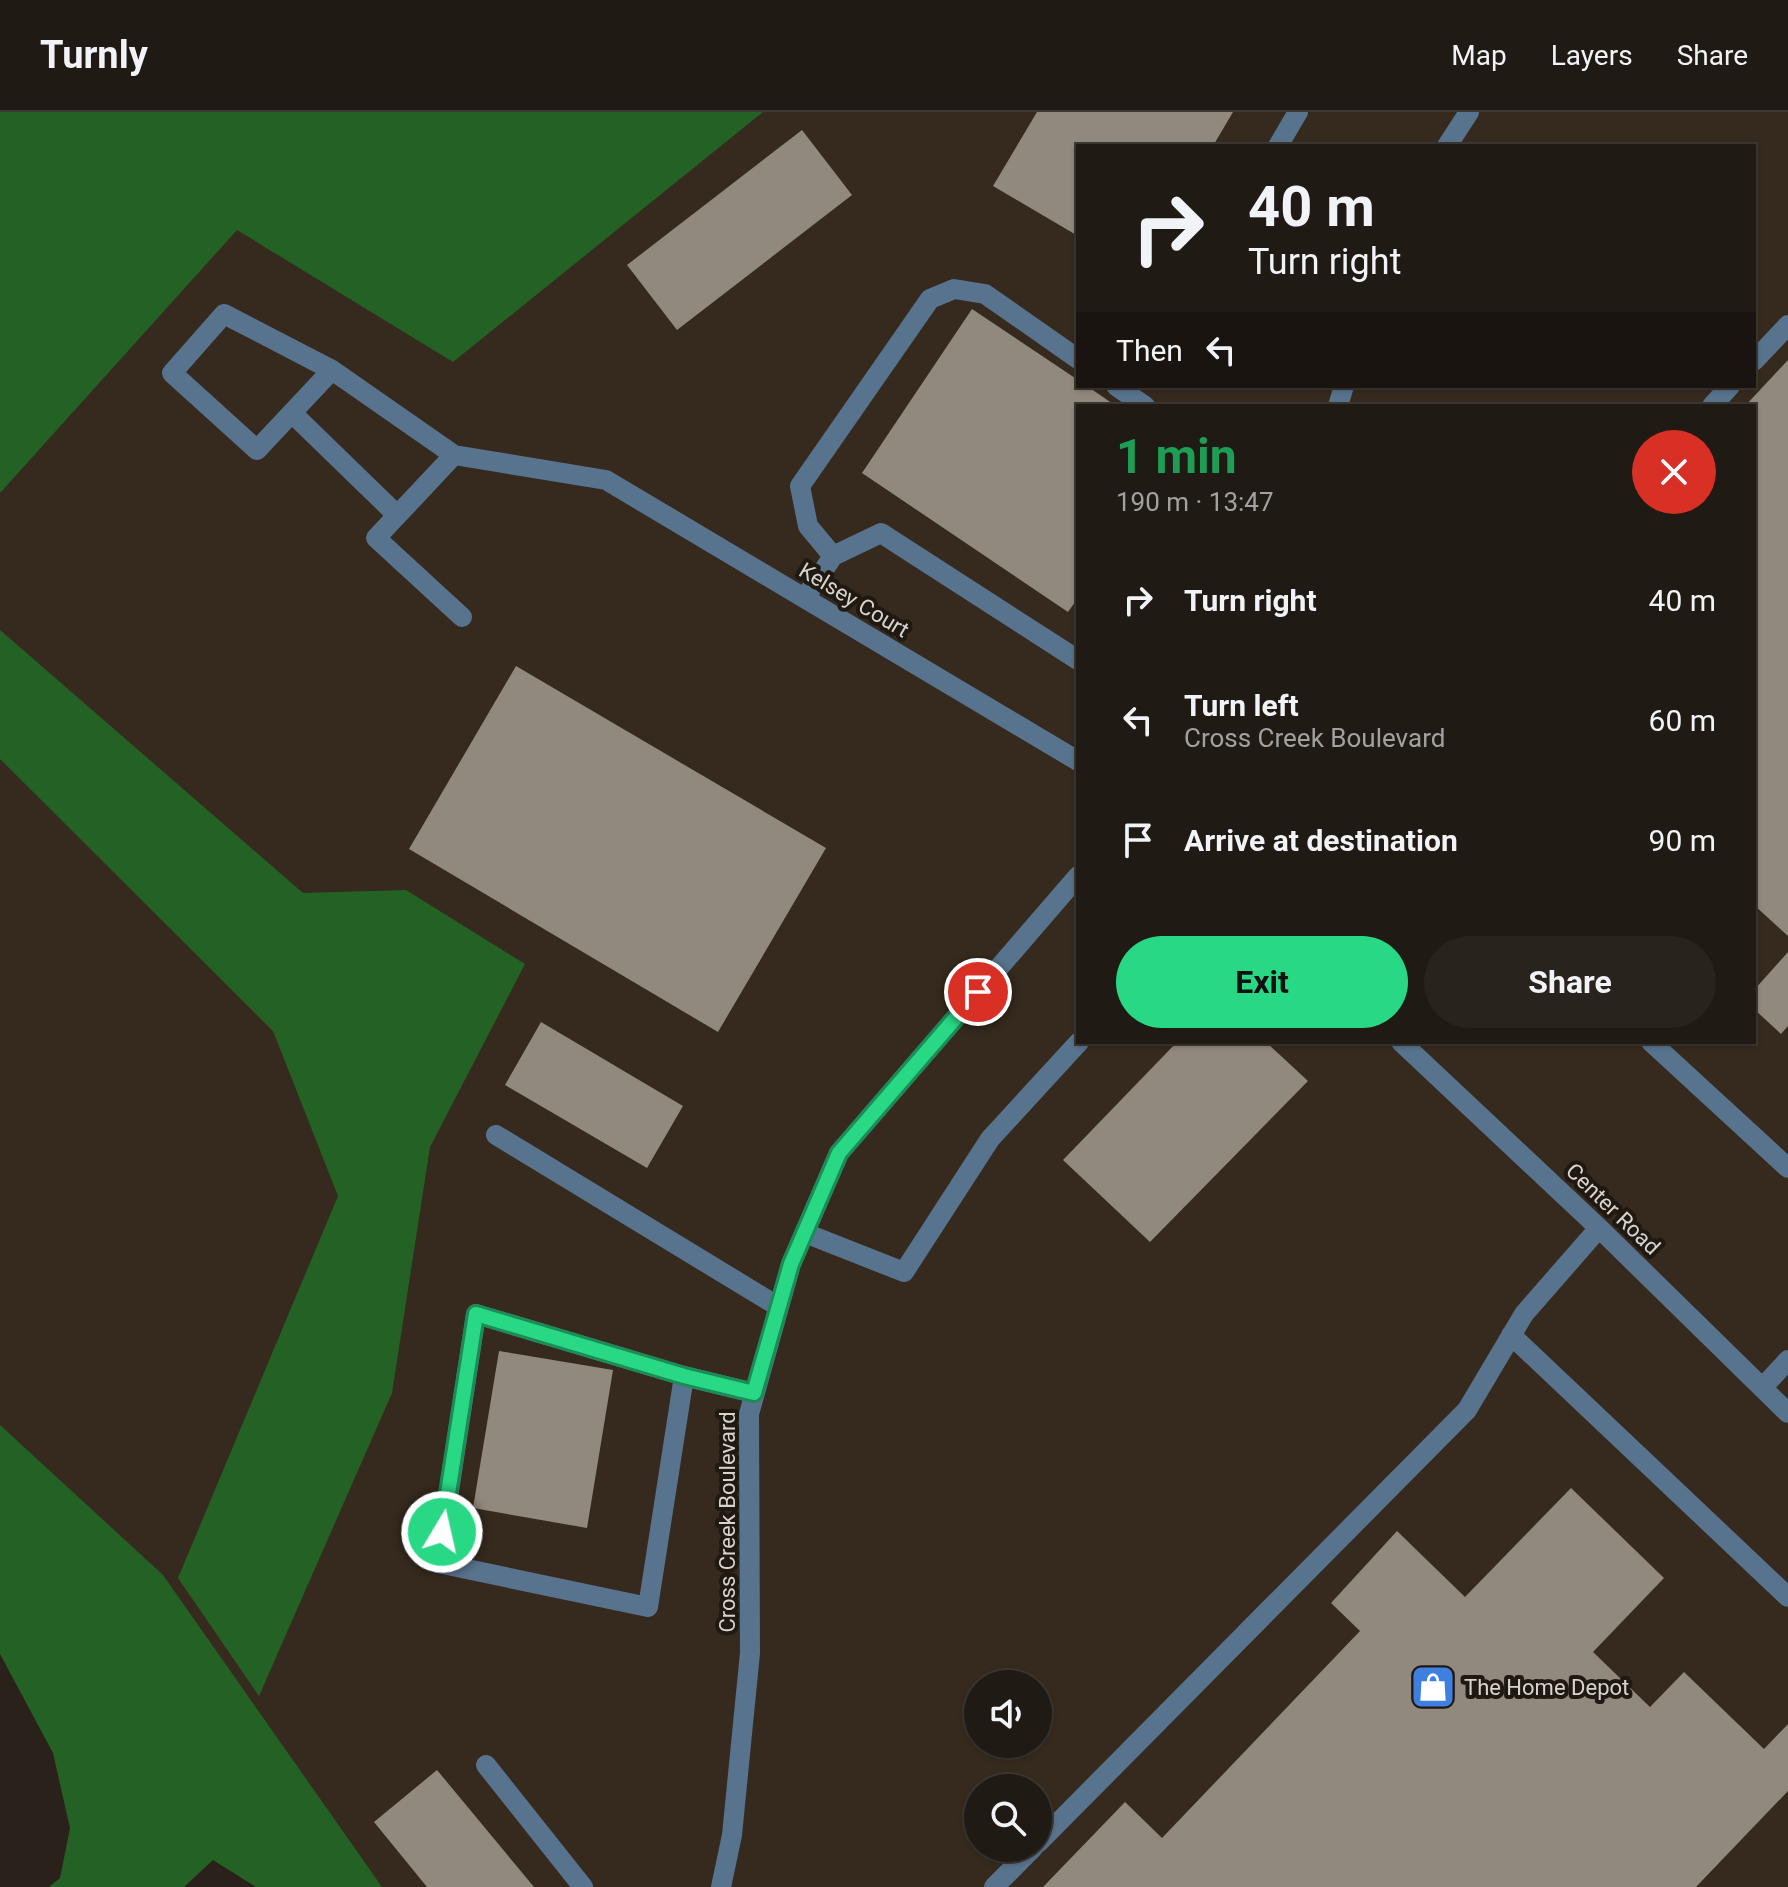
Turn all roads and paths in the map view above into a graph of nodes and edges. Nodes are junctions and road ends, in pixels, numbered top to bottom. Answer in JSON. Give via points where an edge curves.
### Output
{"nodes":[{"id":1,"x":1298,"y":112,"type":"edge"},
{"id":2,"x":1461,"y":115,"type":"edge"},
{"id":3,"x":1279,"y":144,"type":"edge"},
{"id":4,"x":1448,"y":144,"type":"edge"},
{"id":5,"x":1788,"y":325,"type":"edge"},
{"id":6,"x":1076,"y":358,"type":"edge"},
{"id":7,"x":1756,"y":359,"type":"edge"},
{"id":8,"x":332,"y":370,"type":"junction"},
{"id":9,"x":1119,"y":388,"type":"edge"},
{"id":10,"x":1728,"y":388,"type":"edge"},
{"id":11,"x":1142,"y":404,"type":"edge"},
{"id":12,"x":1714,"y":404,"type":"edge"},
{"id":13,"x":292,"y":413,"type":"junction"},
{"id":14,"x":454,"y":455,"type":"junction"},
{"id":15,"x":397,"y":515,"type":"junction"},
{"id":16,"x":833,"y":556,"type":"junction"},
{"id":17,"x":805,"y":598,"type":"junction"},
{"id":18,"x":462,"y":617,"type":"dead end"},
{"id":19,"x":1076,"y":659,"type":"edge"},
{"id":20,"x":1076,"y":760,"type":"edge"},
{"id":21,"x":1076,"y":878,"type":"edge"},
{"id":22,"x":1077,"y":1044,"type":"edge"},
{"id":23,"x":1403,"y":1044,"type":"edge"},
{"id":24,"x":1653,"y":1044,"type":"edge"},
{"id":25,"x":496,"y":1135,"type":"dead end"},
{"id":26,"x":1788,"y":1168,"type":"edge"},
{"id":27,"x":1599,"y":1228,"type":"junction"},
{"id":28,"x":805,"y":1233,"type":"junction"},
{"id":29,"x":779,"y":1307,"type":"junction"},
{"id":30,"x":1511,"y":1335,"type":"junction"},
{"id":31,"x":1788,"y":1360,"type":"edge"},
{"id":32,"x":684,"y":1376,"type":"junction"},
{"id":33,"x":1762,"y":1388,"type":"junction"},
{"id":34,"x":754,"y":1393,"type":"junction"},
{"id":35,"x":1788,"y":1413,"type":"edge"},
{"id":36,"x":1788,"y":1597,"type":"edge"},
{"id":37,"x":486,"y":1765,"type":"dead end"},
{"id":38,"x":1052,"y":1829,"type":"edge"},
{"id":39,"x":1019,"y":1862,"type":"edge"},
{"id":40,"x":583,"y":1887,"type":"edge"},
{"id":41,"x":721,"y":1887,"type":"edge"},
{"id":42,"x":994,"y":1887,"type":"edge"}],
"edges":[{"from":1,"to":3,"type":"street"},
{"from":2,"to":4,"type":"street"},
{"from":5,"to":7,"type":"street"},
{"from":6,"to":16,"type":"street","via":[[985,294],[954,289],[930,299],[800,486],[808,526]]},
{"from":8,"to":13,"type":"street"},
{"from":8,"to":13,"type":"street","via":[[224,314],[172,373],[257,450]]},
{"from":8,"to":14,"type":"street"},
{"from":9,"to":11,"type":"street"},
{"from":10,"to":12,"type":"street"},
{"from":13,"to":15,"type":"street"},
{"from":14,"to":15,"type":"street"},
{"from":14,"to":17,"type":"street","name":"Kelsey Court","via":[[606,480]]},
{"from":15,"to":18,"type":"street","via":[[376,538]]},
{"from":16,"to":17,"type":"street"},
{"from":16,"to":19,"type":"street","via":[[881,533]]},
{"from":17,"to":20,"type":"street","name":"Kelsey Court"},
{"from":21,"to":28,"type":"street","name":"Cross Creek Boulevard","via":[[839,1153]]},
{"from":22,"to":28,"type":"street","via":[[990,1139],[904,1272]]},
{"from":23,"to":27,"type":"street","name":"Center Road"},
{"from":24,"to":26,"type":"street"},
{"from":25,"to":29,"type":"street"},
{"from":27,"to":30,"type":"street"},
{"from":27,"to":33,"type":"street","name":"Center Road"},
{"from":28,"to":29,"type":"street","name":"Cross Creek Boulevard"},
{"from":29,"to":34,"type":"street","name":"Cross Creek Boulevard"},
{"from":30,"to":36,"type":"street"},
{"from":30,"to":38,"type":"street","via":[[1467,1410]]},
{"from":31,"to":33,"type":"street"},
{"from":32,"to":32,"type":"street","via":[[476,1314],[438,1563],[648,1607]]},
{"from":32,"to":34,"type":"street"},
{"from":33,"to":35,"type":"street","name":"Center Road"},
{"from":34,"to":41,"type":"street","name":"Cross Creek Boulevard","via":[[749,1414],[750,1653],[732,1835]]},
{"from":37,"to":40,"type":"street"},
{"from":39,"to":42,"type":"street"}]}
